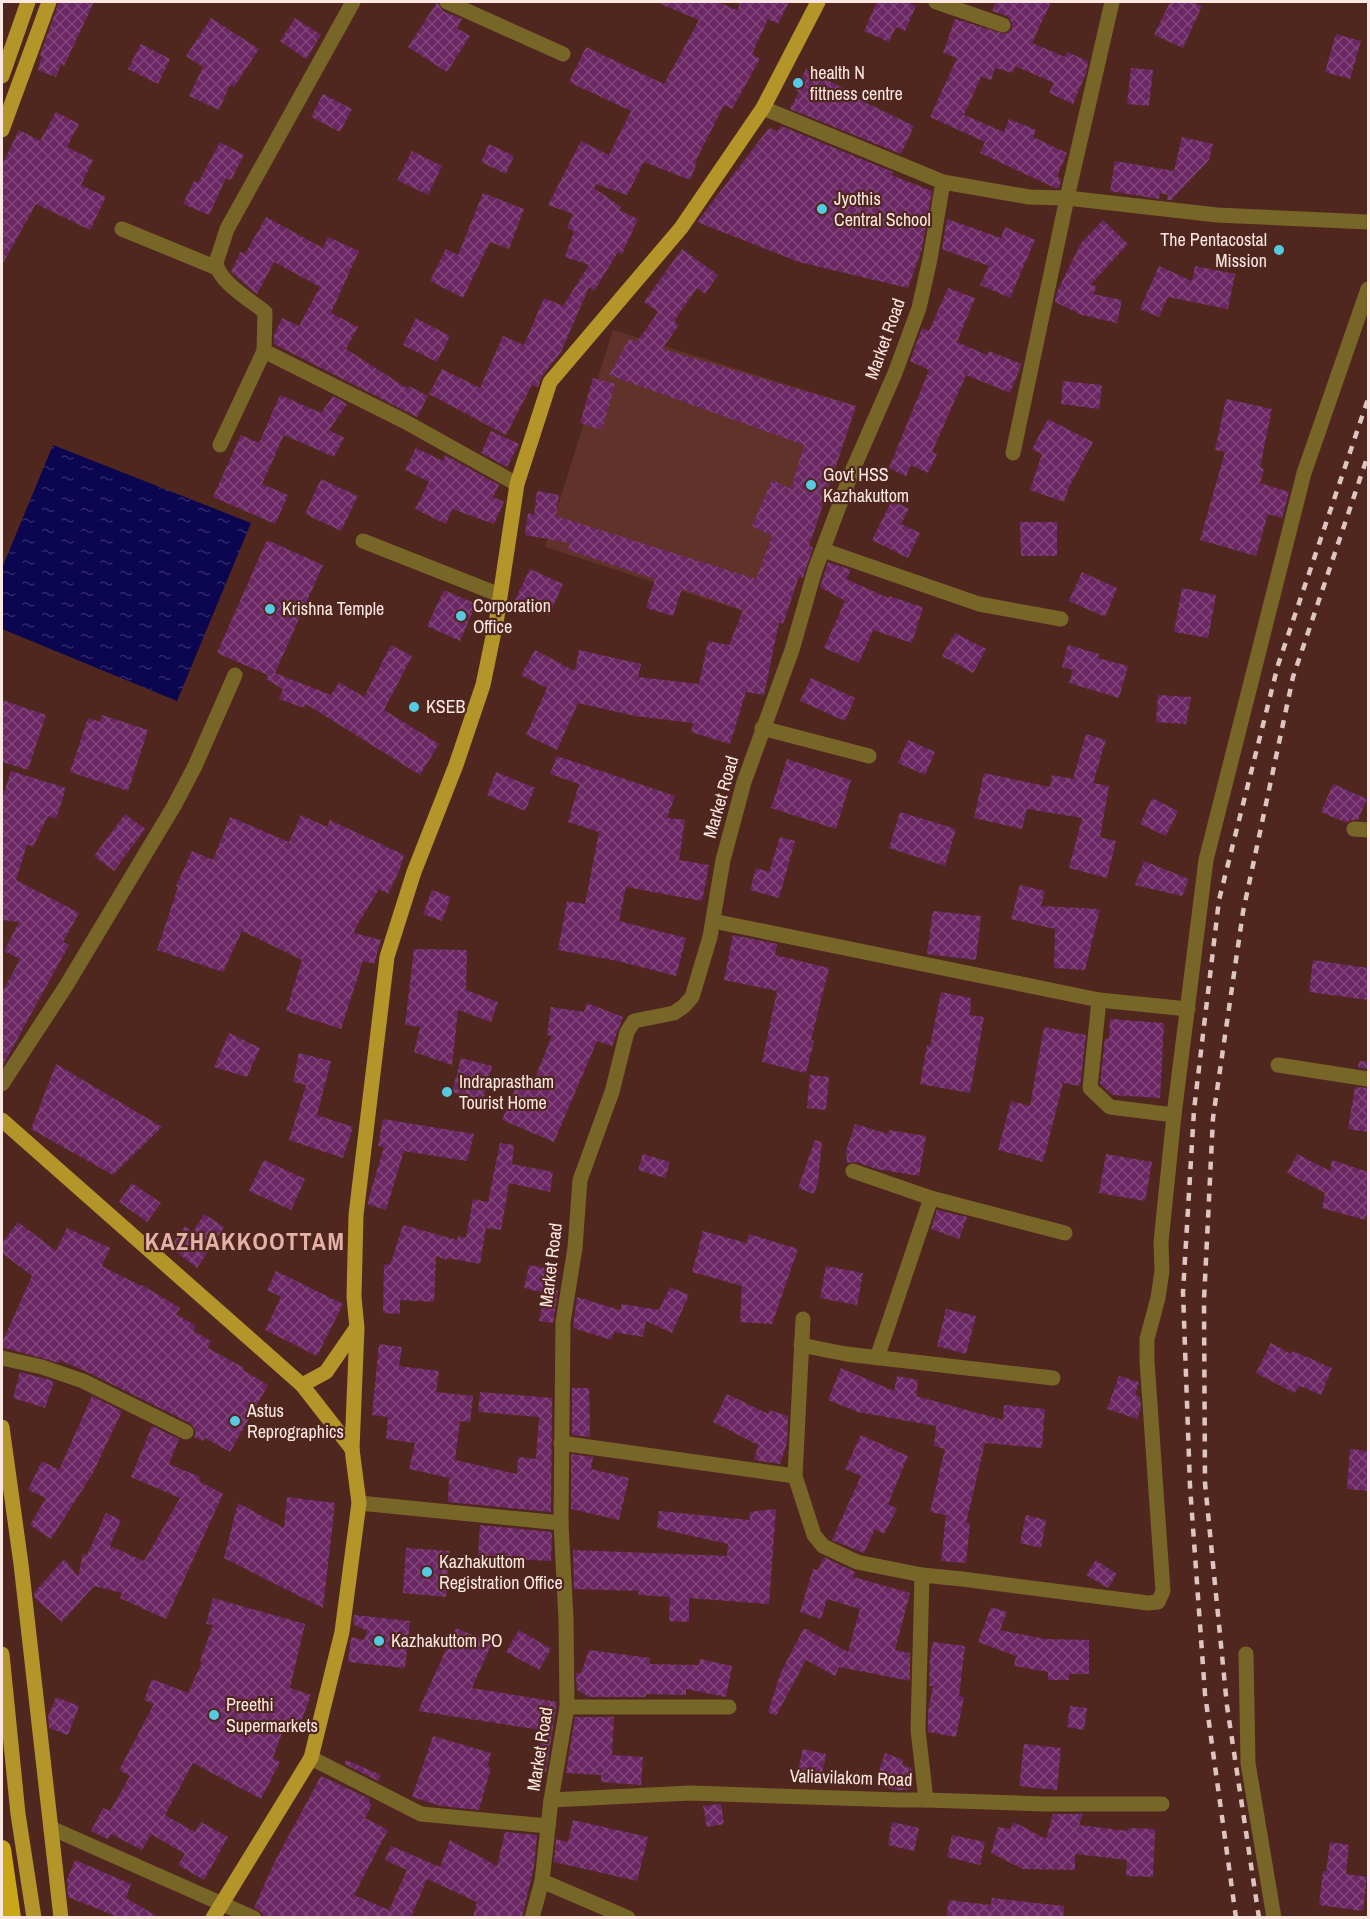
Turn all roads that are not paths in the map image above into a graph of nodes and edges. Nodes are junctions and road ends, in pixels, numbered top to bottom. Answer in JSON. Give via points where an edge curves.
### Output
{"nodes":[{"id":1,"x":28,"y":2,"type":"edge"},
{"id":2,"x":49,"y":2,"type":"edge"},
{"id":3,"x":353,"y":2,"type":"edge"},
{"id":4,"x":447,"y":2,"type":"edge"},
{"id":5,"x":818,"y":2,"type":"edge"},
{"id":6,"x":936,"y":2,"type":"edge"},
{"id":7,"x":1112,"y":2,"type":"edge"},
{"id":8,"x":1003,"y":25,"type":"dead end"},
{"id":9,"x":562,"y":54,"type":"dead end"},
{"id":10,"x":2,"y":75,"type":"edge"},
{"id":11,"x":763,"y":108,"type":"junction"},
{"id":12,"x":2,"y":130,"type":"edge"},
{"id":13,"x":943,"y":182,"type":"junction"},
{"id":14,"x":1067,"y":198,"type":"junction"},
{"id":15,"x":1368,"y":222,"type":"edge"},
{"id":16,"x":122,"y":229,"type":"dead end"},
{"id":17,"x":217,"y":268,"type":"junction"},
{"id":18,"x":1368,"y":289,"type":"edge"},
{"id":19,"x":264,"y":351,"type":"junction"},
{"id":20,"x":220,"y":445,"type":"dead end"},
{"id":21,"x":1013,"y":453,"type":"dead end"},
{"id":22,"x":518,"y":484,"type":"junction"},
{"id":23,"x":363,"y":541,"type":"dead end"},
{"id":24,"x":823,"y":550,"type":"junction"},
{"id":25,"x":500,"y":595,"type":"junction"},
{"id":26,"x":1061,"y":619,"type":"dead end"},
{"id":27,"x":236,"y":675,"type":"dead end"},
{"id":28,"x":762,"y":728,"type":"junction"},
{"id":29,"x":868,"y":756,"type":"dead end"},
{"id":30,"x":713,"y":921,"type":"junction"},
{"id":31,"x":1099,"y":1000,"type":"junction"},
{"id":32,"x":1188,"y":1009,"type":"junction"},
{"id":33,"x":1278,"y":1065,"type":"dead end"},
{"id":34,"x":1368,"y":1079,"type":"edge"},
{"id":35,"x":2,"y":1084,"type":"edge"},
{"id":36,"x":1174,"y":1115,"type":"junction"},
{"id":37,"x":2,"y":1120,"type":"edge"},
{"id":38,"x":853,"y":1171,"type":"dead end"},
{"id":39,"x":931,"y":1198,"type":"junction"},
{"id":40,"x":1065,"y":1233,"type":"dead end"},
{"id":41,"x":803,"y":1319,"type":"dead end"},
{"id":42,"x":357,"y":1328,"type":"junction"},
{"id":43,"x":801,"y":1345,"type":"junction"},
{"id":44,"x":2,"y":1358,"type":"edge"},
{"id":45,"x":877,"y":1358,"type":"junction"},
{"id":46,"x":1053,"y":1378,"type":"dead end"},
{"id":47,"x":303,"y":1385,"type":"junction"},
{"id":48,"x":2,"y":1427,"type":"edge"},
{"id":49,"x":186,"y":1432,"type":"dead end"},
{"id":50,"x":561,"y":1443,"type":"junction"},
{"id":51,"x":352,"y":1449,"type":"junction"},
{"id":52,"x":795,"y":1476,"type":"junction"},
{"id":53,"x":359,"y":1503,"type":"junction"},
{"id":54,"x":561,"y":1523,"type":"junction"},
{"id":55,"x":922,"y":1575,"type":"junction"},
{"id":56,"x":2,"y":1654,"type":"edge"},
{"id":57,"x":1246,"y":1654,"type":"dead end"},
{"id":58,"x":567,"y":1707,"type":"junction"},
{"id":59,"x":729,"y":1707,"type":"dead end"},
{"id":60,"x":311,"y":1758,"type":"junction"},
{"id":61,"x":551,"y":1800,"type":"junction"},
{"id":62,"x":926,"y":1800,"type":"junction"},
{"id":63,"x":1162,"y":1804,"type":"dead end"},
{"id":64,"x":548,"y":1826,"type":"junction"},
{"id":65,"x":51,"y":1828,"type":"junction"},
{"id":66,"x":2,"y":1849,"type":"edge"},
{"id":67,"x":542,"y":1881,"type":"junction"},
{"id":68,"x":217,"y":1911,"type":"edge"},
{"id":69,"x":12,"y":1917,"type":"edge"},
{"id":70,"x":34,"y":1917,"type":"edge"},
{"id":71,"x":61,"y":1917,"type":"edge"},
{"id":72,"x":254,"y":1917,"type":"edge"},
{"id":73,"x":532,"y":1917,"type":"edge"},
{"id":74,"x":628,"y":1917,"type":"edge"},
{"id":75,"x":1274,"y":1917,"type":"edge"}],
"edges":[{"from":1,"to":10,"type":"main road"},
{"from":2,"to":12,"type":"main road"},
{"from":3,"to":17,"type":"street","via":[[227,230]]},
{"from":4,"to":9,"type":"street"},
{"from":5,"to":11,"type":"main road"},
{"from":6,"to":8,"type":"street"},
{"from":7,"to":14,"type":"street"},
{"from":11,"to":13,"type":"street"},
{"from":11,"to":22,"type":"main road","via":[[681,228],[550,382]]},
{"from":13,"to":14,"type":"street","via":[[1029,197]]},
{"from":13,"to":24,"type":"street","name":"Market Road","via":[[919,308]]},
{"from":14,"to":15,"type":"street","via":[[1217,215]]},
{"from":14,"to":21,"type":"street"},
{"from":16,"to":17,"type":"street"},
{"from":17,"to":19,"type":"street","via":[[222,277],[265,312]]},
{"from":18,"to":32,"type":"street","via":[[1304,473],[1206,860]]},
{"from":19,"to":20,"type":"street"},
{"from":19,"to":22,"type":"street"},
{"from":22,"to":25,"type":"main road"},
{"from":23,"to":25,"type":"street"},
{"from":24,"to":26,"type":"street","via":[[979,604]]},
{"from":24,"to":28,"type":"street","name":"Market Road","via":[[792,650]]},
{"from":25,"to":42,"type":"main road","via":[[483,685],[387,957],[356,1215]]},
{"from":27,"to":35,"type":"street","via":[[174,806]]},
{"from":28,"to":29,"type":"street"},
{"from":28,"to":30,"type":"street","name":"Market Road","via":[[723,860]]},
{"from":30,"to":31,"type":"street"},
{"from":30,"to":50,"type":"street","name":"Market Road","via":[[692,997],[674,1013],[634,1021],[627,1032],[612,1092],[580,1180],[575,1248],[563,1322]]},
{"from":31,"to":32,"type":"street"},
{"from":31,"to":36,"type":"street","via":[[1090,1088],[1110,1107]]},
{"from":32,"to":36,"type":"street"},
{"from":33,"to":34,"type":"street"},
{"from":36,"to":55,"type":"street","via":[[1158,1298],[1147,1339],[1163,1592],[1158,1602]]},
{"from":37,"to":47,"type":"main road"},
{"from":38,"to":39,"type":"street"},
{"from":39,"to":40,"type":"street"},
{"from":39,"to":45,"type":"street"},
{"from":41,"to":43,"type":"street"},
{"from":42,"to":47,"type":"main road","via":[[326,1372]]},
{"from":42,"to":51,"type":"main road"},
{"from":43,"to":45,"type":"street"},
{"from":43,"to":52,"type":"street"},
{"from":44,"to":49,"type":"street","via":[[83,1381]]},
{"from":45,"to":46,"type":"street"},
{"from":47,"to":51,"type":"main road"},
{"from":48,"to":65,"type":"main road"},
{"from":50,"to":52,"type":"street"},
{"from":50,"to":54,"type":"street","name":"Market Road"},
{"from":51,"to":53,"type":"main road"},
{"from":52,"to":55,"type":"street","via":[[814,1535],[824,1546],[857,1562]]},
{"from":53,"to":54,"type":"street"},
{"from":53,"to":60,"type":"main road","via":[[342,1632]]},
{"from":54,"to":58,"type":"street","name":"Market Road"},
{"from":55,"to":62,"type":"street","name":"Valiavilakom Road","via":[[918,1730]]},
{"from":56,"to":70,"type":"main road","via":[[18,1814]]},
{"from":57,"to":75,"type":"street","via":[[1248,1763]]},
{"from":58,"to":59,"type":"street"},
{"from":58,"to":61,"type":"street","name":"Market Road"},
{"from":60,"to":64,"type":"street","via":[[421,1814]]},
{"from":60,"to":68,"type":"main road"},
{"from":61,"to":62,"type":"street","name":"Valiavilakom Road","via":[[690,1793]]},
{"from":61,"to":64,"type":"street","name":"Market Road"},
{"from":62,"to":63,"type":"street"},
{"from":64,"to":67,"type":"street","name":"Market Road"},
{"from":65,"to":68,"type":"street"},
{"from":65,"to":71,"type":"main road"},
{"from":66,"to":69,"type":"highway"},
{"from":67,"to":73,"type":"street","name":"Market Road"},
{"from":67,"to":74,"type":"street"},
{"from":68,"to":72,"type":"street"}]}
